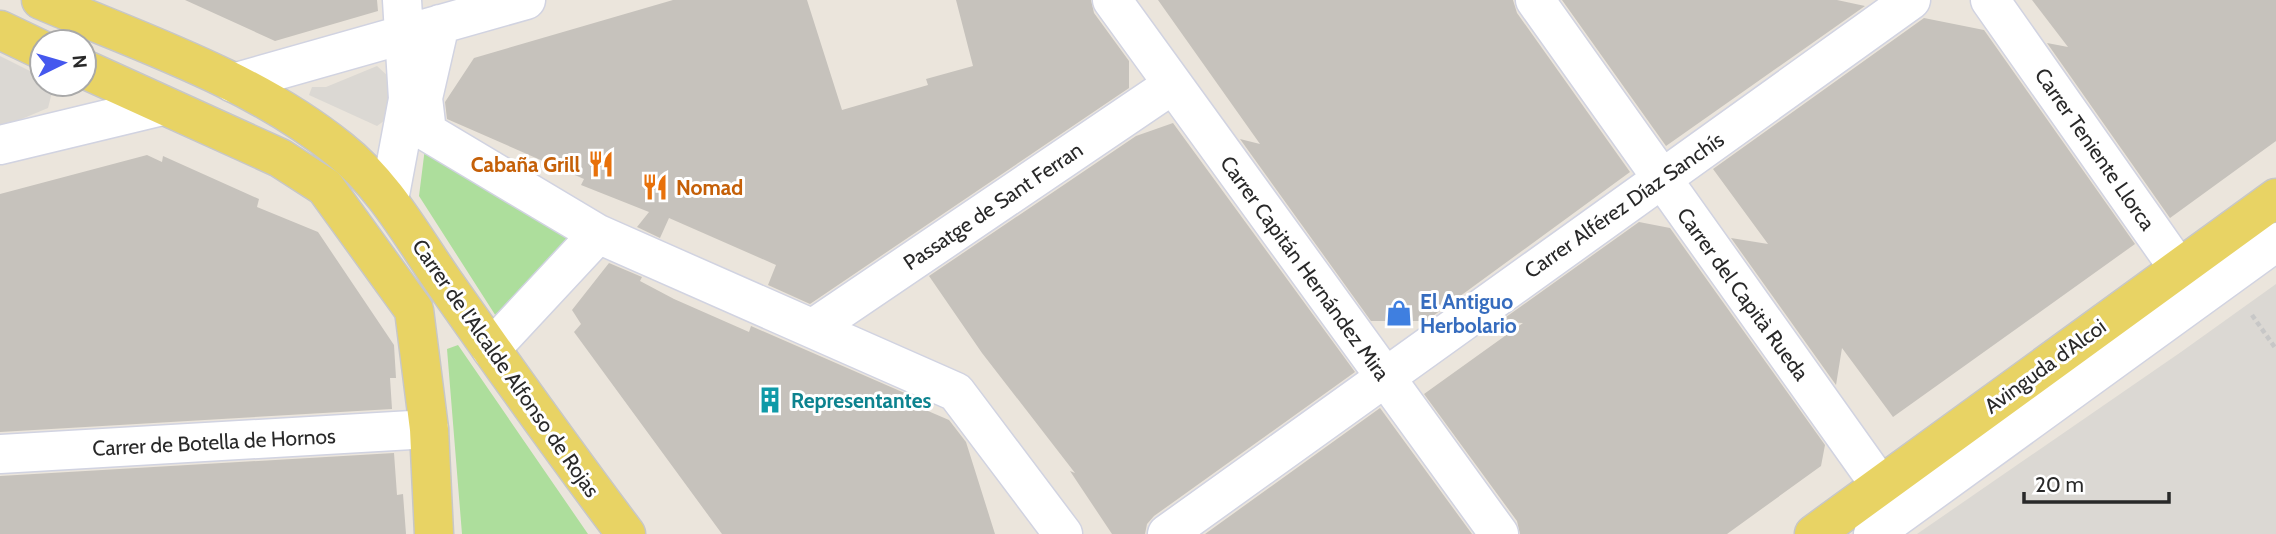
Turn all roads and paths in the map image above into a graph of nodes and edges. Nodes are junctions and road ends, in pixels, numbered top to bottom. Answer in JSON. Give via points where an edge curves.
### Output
{"nodes":[{"id":1,"x":41,"y":0,"type":"edge"},
{"id":2,"x":526,"y":0,"type":"edge"},
{"id":3,"x":1112,"y":0,"type":"edge"},
{"id":4,"x":1535,"y":0,"type":"edge"},
{"id":5,"x":1911,"y":0,"type":"edge"},
{"id":6,"x":1990,"y":0,"type":"edge"},
{"id":7,"x":403,"y":17,"type":"edge"},
{"id":8,"x":440,"y":24,"type":"junction"},
{"id":9,"x":0,"y":30,"type":"edge"},
{"id":10,"x":28,"y":43,"type":"edge"},
{"id":11,"x":98,"y":76,"type":"edge"},
{"id":12,"x":233,"y":83,"type":"junction"},
{"id":13,"x":1171,"y":85,"type":"junction"},
{"id":14,"x":415,"y":98,"type":"junction"},
{"id":15,"x":162,"y":106,"type":"junction"},
{"id":16,"x":0,"y":145,"type":"edge"},
{"id":17,"x":1660,"y":178,"type":"junction"},
{"id":18,"x":2276,"y":198,"type":"edge"},
{"id":19,"x":389,"y":200,"type":"junction"},
{"id":20,"x":598,"y":234,"type":"junction"},
{"id":21,"x":2276,"y":242,"type":"edge"},
{"id":22,"x":2190,"y":283,"type":"junction"},
{"id":23,"x":815,"y":327,"type":"junction"},
{"id":24,"x":491,"y":349,"type":"junction"},
{"id":25,"x":1384,"y":376,"type":"junction"},
{"id":26,"x":429,"y":429,"type":"junction"},
{"id":27,"x":0,"y":454,"type":"edge"},
{"id":28,"x":1880,"y":485,"type":"junction"},
{"id":29,"x":435,"y":534,"type":"edge"},
{"id":30,"x":626,"y":534,"type":"edge"},
{"id":31,"x":1063,"y":534,"type":"edge"},
{"id":32,"x":1167,"y":534,"type":"edge"},
{"id":33,"x":1499,"y":534,"type":"edge"},
{"id":34,"x":1814,"y":534,"type":"edge"},
{"id":35,"x":1873,"y":534,"type":"edge"}],
"edges":[{"from":1,"to":12,"type":"main road","name":"Carrer de l'Alcalde Alfonso de Rojas"},
{"from":2,"to":8,"type":"street"},
{"from":3,"to":13,"type":"street","name":"Carrer Capitán Hernández Mira"},
{"from":4,"to":17,"type":"street","name":"Carrer del Capità Rueda"},
{"from":5,"to":17,"type":"street","name":"Carrer Alférez Díaz Sanchís"},
{"from":6,"to":22,"type":"street","name":"Carrer Teniente Llorca"},
{"from":7,"to":8,"type":"street"},
{"from":7,"to":12,"type":"street"},
{"from":7,"to":14,"type":"street"},
{"from":8,"to":14,"type":"street"},
{"from":9,"to":10,"type":"main road"},
{"from":11,"to":15,"type":"main road"},
{"from":12,"to":19,"type":"main road","name":"Carrer de l'Alcalde Alfonso de Rojas","via":[[340,149]]},
{"from":13,"to":23,"type":"street","name":"Passatge de Sant Ferran"},
{"from":13,"to":25,"type":"street","name":"Carrer Capitán Hernández Mira"},
{"from":14,"to":19,"type":"street"},
{"from":14,"to":20,"type":"street","via":[[427,132]]},
{"from":15,"to":16,"type":"street"},
{"from":15,"to":26,"type":"main road","via":[[280,158],[325,187],[414,310]]},
{"from":17,"to":25,"type":"street","name":"Carrer Alférez Díaz Sanchís"},
{"from":17,"to":28,"type":"street","name":"Carrer del Capità Rueda"},
{"from":18,"to":22,"type":"main road","name":"Avinguda d'Alcoi"},
{"from":19,"to":24,"type":"main road","name":"Carrer de l'Alcalde Alfonso de Rojas"},
{"from":20,"to":23,"type":"street"},
{"from":20,"to":24,"type":"street"},
{"from":21,"to":22,"type":"street","name":"Avinguda d'Alcoi"},
{"from":22,"to":28,"type":"main road","name":"Avinguda d'Alcoi"},
{"from":22,"to":35,"type":"street","name":"Avinguda d'Alcoi"},
{"from":23,"to":31,"type":"street","via":[[956,392]]},
{"from":24,"to":30,"type":"main road","name":"Carrer de l'Alcalde Alfonso de Rojas"},
{"from":25,"to":32,"type":"street","name":"Carrer Alférez Díaz Sanchís"},
{"from":25,"to":33,"type":"street","name":"Carrer Capitán Hernández Mira"},
{"from":26,"to":27,"type":"street","name":"Carrer de Botella de Hornos"},
{"from":26,"to":29,"type":"main road"},
{"from":28,"to":34,"type":"main road","name":"Avinguda d'Alcoi"}]}
